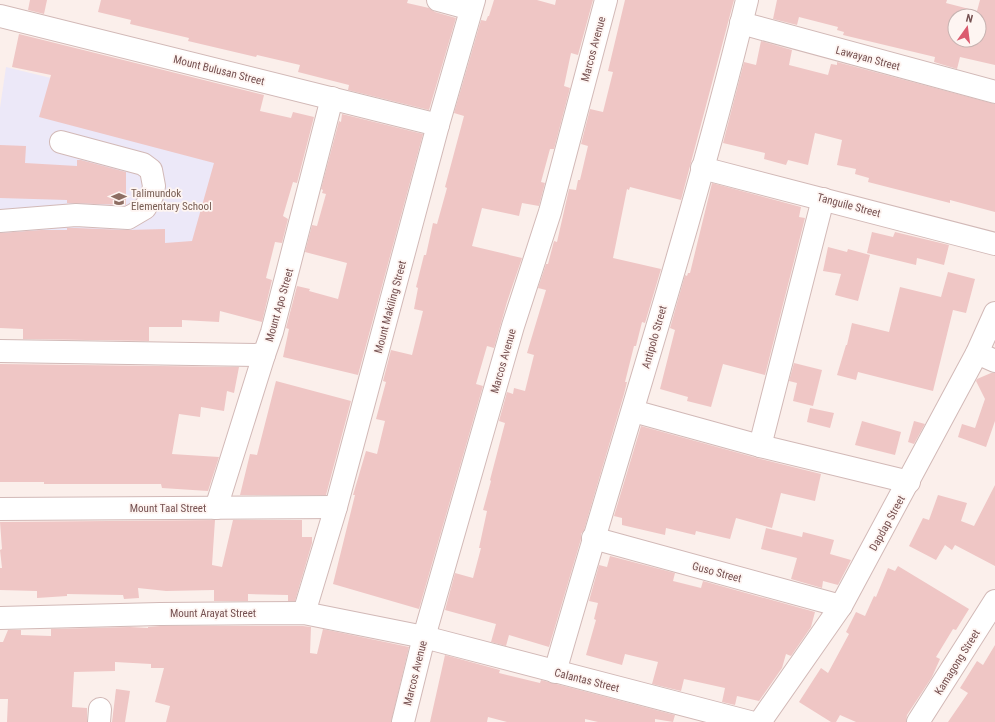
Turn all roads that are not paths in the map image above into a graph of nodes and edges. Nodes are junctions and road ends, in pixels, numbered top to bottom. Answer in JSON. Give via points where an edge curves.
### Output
{"nodes":[{"id":1,"x":1,"y":0,"type":"edge"},
{"id":2,"x":438,"y":0,"type":"edge"},
{"id":3,"x":606,"y":0,"type":"edge"},
{"id":4,"x":747,"y":0,"type":"edge"},
{"id":5,"x":472,"y":4,"type":"edge"},
{"id":6,"x":0,"y":11,"type":"edge"},
{"id":7,"x":0,"y":16,"type":"edge"},
{"id":8,"x":741,"y":23,"type":"junction"},
{"id":9,"x":995,"y":92,"type":"edge"},
{"id":10,"x":332,"y":98,"type":"junction"},
{"id":11,"x":438,"y":124,"type":"junction"},
{"id":12,"x":61,"y":142,"type":"dead end"},
{"id":13,"x":702,"y":168,"type":"junction"},
{"id":14,"x":823,"y":198,"type":"junction"},
{"id":15,"x":0,"y":221,"type":"edge"},
{"id":16,"x":995,"y":244,"type":"edge"},
{"id":17,"x":995,"y":313,"type":"edge"},
{"id":18,"x":0,"y":351,"type":"edge"},
{"id":19,"x":264,"y":355,"type":"junction"},
{"id":20,"x":986,"y":357,"type":"edge"},
{"id":21,"x":633,"y":411,"type":"junction"},
{"id":22,"x":760,"y":446,"type":"junction"},
{"id":23,"x":909,"y":482,"type":"junction"},
{"id":24,"x":336,"y":507,"type":"junction"},
{"id":25,"x":216,"y":508,"type":"junction"},
{"id":26,"x":0,"y":509,"type":"edge"},
{"id":27,"x":593,"y":538,"type":"junction"},
{"id":28,"x":995,"y":601,"type":"edge"},
{"id":29,"x":841,"y":606,"type":"junction"},
{"id":30,"x":304,"y":613,"type":"junction"},
{"id":31,"x":0,"y":618,"type":"edge"},
{"id":32,"x":424,"y":637,"type":"junction"},
{"id":33,"x":555,"y":672,"type":"junction"},
{"id":34,"x":403,"y":722,"type":"edge"},
{"id":35,"x":750,"y":722,"type":"edge"},
{"id":36,"x":760,"y":722,"type":"edge"},
{"id":37,"x":918,"y":722,"type":"edge"}],
"edges":[{"from":1,"to":6,"type":"street"},
{"from":2,"to":5,"type":"street"},
{"from":3,"to":32,"type":"street","name":"Marcos Avenue","via":[[550,212],[512,326]]},
{"from":4,"to":8,"type":"street","name":"Antipolo Street"},
{"from":5,"to":11,"type":"street","name":"Mount Makiling Street"},
{"from":7,"to":10,"type":"street","name":"Mount Bulusan Street"},
{"from":8,"to":9,"type":"street","name":"Lawayan Street"},
{"from":8,"to":13,"type":"street","name":"Antipolo Street"},
{"from":10,"to":11,"type":"street","name":"Mount Bulusan Street"},
{"from":10,"to":19,"type":"street","name":"Mount Apo Street","via":[[285,286]]},
{"from":11,"to":24,"type":"street","name":"Mount Makiling Street"},
{"from":12,"to":15,"type":"street","via":[[143,164],[151,170],[154,186],[145,208],[128,218],[76,215]]},
{"from":13,"to":14,"type":"street","name":"Tanguile Street"},
{"from":13,"to":21,"type":"street","name":"Antipolo Street"},
{"from":14,"to":16,"type":"street","name":"Tanguile Street"},
{"from":14,"to":22,"type":"street"},
{"from":17,"to":20,"type":"street","name":"Dapdap Street"},
{"from":18,"to":19,"type":"street"},
{"from":19,"to":25,"type":"street","name":"Mount Apo Street"},
{"from":20,"to":23,"type":"street","name":"Dapdap Street"},
{"from":21,"to":22,"type":"street"},
{"from":21,"to":27,"type":"street","name":"Antipolo Street"},
{"from":22,"to":23,"type":"street"},
{"from":23,"to":29,"type":"street","name":"Dapdap Street"},
{"from":24,"to":25,"type":"street","name":"Mount Taal Street"},
{"from":24,"to":30,"type":"street","name":"Mount Makiling Street"},
{"from":25,"to":26,"type":"street","name":"Mount Taal Street"},
{"from":27,"to":29,"type":"street","name":"Guso Street"},
{"from":27,"to":33,"type":"street","name":"Antipolo Street"},
{"from":28,"to":37,"type":"street","name":"Kamagong Street"},
{"from":29,"to":36,"type":"street","name":"Dapdap Street"},
{"from":30,"to":31,"type":"street","name":"Mount Arayat Street"},
{"from":30,"to":32,"type":"street","name":"Mount Arayat Street"},
{"from":32,"to":33,"type":"street","name":"Calantas Street"},
{"from":32,"to":34,"type":"street","name":"Marcos Avenue"},
{"from":33,"to":35,"type":"street","name":"Calantas Street"}]}
